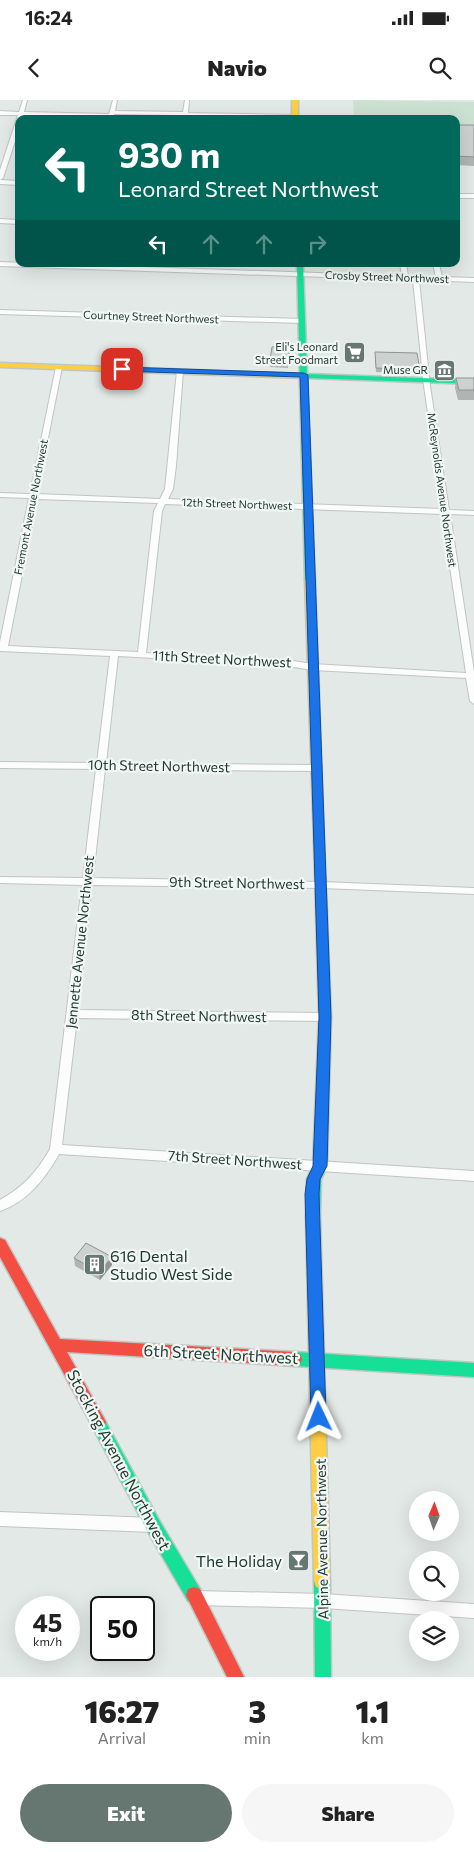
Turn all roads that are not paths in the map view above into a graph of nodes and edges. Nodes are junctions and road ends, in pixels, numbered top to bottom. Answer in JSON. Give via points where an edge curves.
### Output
{"nodes":[{"id":1,"x":25,"y":100,"type":"edge"},
{"id":2,"x":115,"y":100,"type":"edge"},
{"id":3,"x":187,"y":100,"type":"edge"},
{"id":4,"x":295,"y":100,"type":"edge"},
{"id":5,"x":0,"y":113,"type":"edge"},
{"id":6,"x":21,"y":115,"type":"edge"},
{"id":7,"x":111,"y":115,"type":"edge"},
{"id":8,"x":186,"y":115,"type":"edge"},
{"id":9,"x":295,"y":115,"type":"edge"},
{"id":10,"x":15,"y":117,"type":"edge"},
{"id":11,"x":15,"y":133,"type":"edge"},
{"id":12,"x":0,"y":178,"type":"edge"},
{"id":13,"x":0,"y":182,"type":"edge"},
{"id":14,"x":15,"y":183,"type":"edge"},
{"id":15,"x":460,"y":196,"type":"edge"},
{"id":16,"x":474,"y":196,"type":"edge"},
{"id":17,"x":0,"y":222,"type":"edge"},
{"id":18,"x":15,"y":222,"type":"edge"},
{"id":19,"x":1,"y":264,"type":"edge"},
{"id":20,"x":15,"y":264,"type":"edge"},
{"id":21,"x":180,"y":267,"type":"edge"},
{"id":22,"x":403,"y":267,"type":"edge"},
{"id":23,"x":437,"y":267,"type":"edge"},
{"id":24,"x":300,"y":269,"type":"edge"},
{"id":25,"x":0,"y":274,"type":"edge"},
{"id":26,"x":405,"y":278,"type":"junction"},
{"id":27,"x":416,"y":278,"type":"junction"},
{"id":28,"x":439,"y":279,"type":"junction"},
{"id":29,"x":474,"y":280,"type":"edge"},
{"id":30,"x":0,"y":312,"type":"edge"},
{"id":31,"x":302,"y":321,"type":"junction"},
{"id":32,"x":0,"y":365,"type":"edge"},
{"id":33,"x":59,"y":367,"type":"junction"},
{"id":34,"x":180,"y":371,"type":"junction"},
{"id":35,"x":304,"y":375,"type":"junction"},
{"id":36,"x":426,"y":380,"type":"junction"},
{"id":37,"x":474,"y":382,"type":"edge"},
{"id":38,"x":0,"y":495,"type":"edge"},
{"id":39,"x":32,"y":497,"type":"junction"},
{"id":40,"x":164,"y":501,"type":"junction"},
{"id":41,"x":308,"y":507,"type":"junction"},
{"id":42,"x":446,"y":512,"type":"junction"},
{"id":43,"x":474,"y":513,"type":"edge"},
{"id":44,"x":1,"y":648,"type":"edge"},
{"id":45,"x":114,"y":654,"type":"junction"},
{"id":46,"x":142,"y":655,"type":"junction"},
{"id":47,"x":313,"y":668,"type":"junction"},
{"id":48,"x":472,"y":675,"type":"edge"},
{"id":49,"x":474,"y":701,"type":"edge"},
{"id":50,"x":0,"y":765,"type":"edge"},
{"id":51,"x":100,"y":765,"type":"junction"},
{"id":52,"x":317,"y":768,"type":"junction"},
{"id":53,"x":0,"y":880,"type":"edge"},
{"id":54,"x":88,"y":881,"type":"junction"},
{"id":55,"x":321,"y":885,"type":"junction"},
{"id":56,"x":474,"y":891,"type":"edge"},
{"id":57,"x":73,"y":1014,"type":"junction"},
{"id":58,"x":325,"y":1017,"type":"junction"},
{"id":59,"x":56,"y":1149,"type":"junction"},
{"id":60,"x":320,"y":1166,"type":"junction"},
{"id":61,"x":474,"y":1176,"type":"edge"},
{"id":62,"x":0,"y":1206,"type":"edge"},
{"id":63,"x":0,"y":1244,"type":"edge"},
{"id":64,"x":57,"y":1344,"type":"junction"},
{"id":65,"x":316,"y":1359,"type":"junction"},
{"id":66,"x":474,"y":1370,"type":"edge"},
{"id":67,"x":0,"y":1519,"type":"edge"},
{"id":68,"x":153,"y":1525,"type":"junction"},
{"id":69,"x":196,"y":1598,"type":"junction"},
{"id":70,"x":323,"y":1601,"type":"junction"},
{"id":71,"x":474,"y":1611,"type":"edge"},
{"id":72,"x":236,"y":1677,"type":"edge"},
{"id":73,"x":323,"y":1677,"type":"edge"}],
"edges":[{"from":1,"to":6,"type":"street"},
{"from":2,"to":7,"type":"street"},
{"from":3,"to":8,"type":"street"},
{"from":4,"to":9,"type":"main road"},
{"from":5,"to":10,"type":"street"},
{"from":11,"to":12,"type":"street"},
{"from":13,"to":14,"type":"street"},
{"from":15,"to":16,"type":"street"},
{"from":17,"to":18,"type":"street"},
{"from":19,"to":20,"type":"street","name":"Crosby Street Northwest"},
{"from":19,"to":25,"type":"street"},
{"from":21,"to":24,"type":"street","name":"Crosby Street Northwest"},
{"from":22,"to":26,"type":"street"},
{"from":23,"to":28,"type":"street"},
{"from":24,"to":26,"type":"street","name":"Crosby Street Northwest"},
{"from":24,"to":31,"type":"main road","name":"Alpine Avenue Northwest"},
{"from":26,"to":27,"type":"street","name":"Crosby Street Northwest"},
{"from":27,"to":28,"type":"street","name":"Crosby Street Northwest"},
{"from":27,"to":36,"type":"street","name":"McReynolds Avenue Northwest"},
{"from":28,"to":29,"type":"street","name":"Crosby Street Northwest"},
{"from":30,"to":31,"type":"street","name":"Courtney Street Northwest"},
{"from":31,"to":35,"type":"main road","name":"Alpine Avenue Northwest"},
{"from":32,"to":33,"type":"main road"},
{"from":33,"to":34,"type":"main road"},
{"from":33,"to":39,"type":"street","name":"Fremont Avenue Northwest"},
{"from":34,"to":35,"type":"main road"},
{"from":34,"to":40,"type":"street","via":[[172,466]]},
{"from":35,"to":36,"type":"main road"},
{"from":35,"to":41,"type":"main road","name":"Alpine Avenue Northwest"},
{"from":36,"to":37,"type":"main road"},
{"from":36,"to":42,"type":"street","name":"McReynolds Avenue Northwest"},
{"from":38,"to":39,"type":"street","name":"12th Street Northwest"},
{"from":39,"to":40,"type":"street","name":"12th Street Northwest"},
{"from":39,"to":44,"type":"street","name":"Fremont Avenue Northwest"},
{"from":40,"to":41,"type":"street","name":"12th Street Northwest"},
{"from":40,"to":46,"type":"street","via":[[158,511]]},
{"from":41,"to":42,"type":"street","name":"12th Street Northwest"},
{"from":41,"to":47,"type":"main road","name":"Alpine Avenue Northwest"},
{"from":42,"to":43,"type":"street","name":"12th Street Northwest"},
{"from":42,"to":48,"type":"street","name":"McReynolds Avenue Northwest"},
{"from":44,"to":45,"type":"street","name":"11th Street Northwest"},
{"from":45,"to":46,"type":"street","name":"11th Street Northwest"},
{"from":45,"to":51,"type":"street","name":"Jennette Avenue Northwest"},
{"from":46,"to":47,"type":"street","name":"11th Street Northwest","via":[[280,662]]},
{"from":47,"to":48,"type":"street","name":"11th Street Northwest"},
{"from":47,"to":52,"type":"main road","name":"Alpine Avenue Northwest"},
{"from":48,"to":49,"type":"street","name":"McReynolds Avenue Northwest"},
{"from":50,"to":51,"type":"street","name":"10th Street Northwest"},
{"from":51,"to":52,"type":"street","name":"10th Street Northwest"},
{"from":51,"to":54,"type":"street","name":"Jennette Avenue Northwest"},
{"from":52,"to":55,"type":"main road","name":"Alpine Avenue Northwest"},
{"from":53,"to":54,"type":"street","name":"9th Street Northwest"},
{"from":54,"to":55,"type":"street","name":"9th Street Northwest"},
{"from":54,"to":57,"type":"street","name":"Jennette Avenue Northwest"},
{"from":55,"to":56,"type":"street","name":"9th Street Northwest"},
{"from":55,"to":58,"type":"main road","name":"Alpine Avenue Northwest"},
{"from":57,"to":58,"type":"street","name":"8th Street Northwest"},
{"from":57,"to":59,"type":"street","name":"Jennette Avenue Northwest"},
{"from":58,"to":60,"type":"main road","name":"Alpine Avenue Northwest"},
{"from":59,"to":60,"type":"street","name":"7th Street Northwest"},
{"from":59,"to":62,"type":"street","name":"Jennette Avenue Northwest","via":[[41,1177],[21,1195]]},
{"from":60,"to":61,"type":"street","name":"7th Street Northwest"},
{"from":60,"to":65,"type":"main road","name":"Alpine Avenue Northwest","via":[[312,1194]]},
{"from":63,"to":64,"type":"main road","name":"Stocking Avenue Northwest"},
{"from":64,"to":65,"type":"main road","name":"6th Street Northwest"},
{"from":64,"to":68,"type":"main road","name":"Stocking Avenue Northwest"},
{"from":65,"to":66,"type":"main road","name":"6th Street Northwest"},
{"from":65,"to":70,"type":"main road","name":"Alpine Avenue Northwest"},
{"from":67,"to":68,"type":"street"},
{"from":68,"to":69,"type":"main road","name":"Stocking Avenue Northwest"},
{"from":69,"to":70,"type":"street"},
{"from":69,"to":72,"type":"main road","name":"Stocking Avenue Northwest"},
{"from":70,"to":71,"type":"street"},
{"from":70,"to":73,"type":"main road","name":"Alpine Avenue Northwest"}]}
